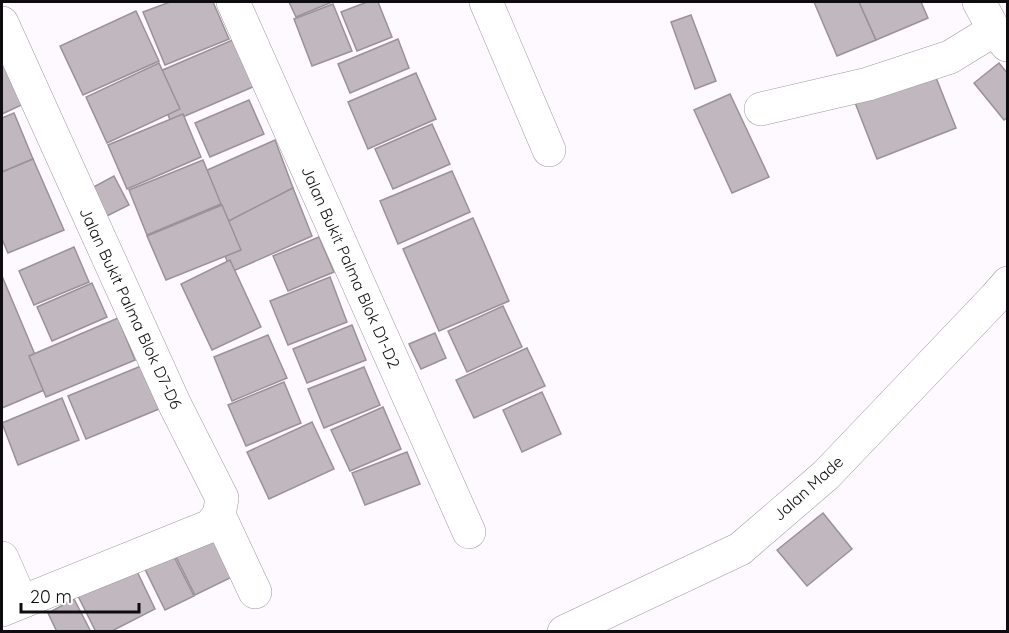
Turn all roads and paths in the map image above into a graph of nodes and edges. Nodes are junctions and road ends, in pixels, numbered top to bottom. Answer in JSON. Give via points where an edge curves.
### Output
{"nodes":[{"id":1,"x":233,"y":2,"type":"edge"},
{"id":2,"x":486,"y":2,"type":"edge"},
{"id":3,"x":2,"y":23,"type":"edge"},
{"id":4,"x":994,"y":25,"type":"edge"},
{"id":5,"x":761,"y":109,"type":"dead end"},
{"id":6,"x":549,"y":150,"type":"dead end"},
{"id":7,"x":1008,"y":283,"type":"edge"},
{"id":8,"x":219,"y":515,"type":"junction"},
{"id":9,"x":469,"y":532,"type":"dead end"},
{"id":10,"x":2,"y":558,"type":"edge"},
{"id":11,"x":255,"y":592,"type":"dead end"},
{"id":12,"x":11,"y":605,"type":"edge"},
{"id":13,"x":564,"y":632,"type":"edge"}],
"edges":[{"from":1,"to":9,"type":"street","name":"Jalan Bukit Palma Blok D1-D2"},
{"from":2,"to":6,"type":"street"},
{"from":3,"to":8,"type":"street","name":"Jalan Bukit Palma Blok D7-D6","via":[[175,405],[222,498]]},
{"from":4,"to":5,"type":"street","via":[[950,57],[868,84]]},
{"from":7,"to":13,"type":"street","name":"Jalan Made","via":[[826,475],[740,549]]},
{"from":8,"to":11,"type":"street","name":"Jalan Bukit Palma Blok D7-D6"},
{"from":8,"to":12,"type":"street","via":[[210,526]]},
{"from":10,"to":12,"type":"street"}]}
